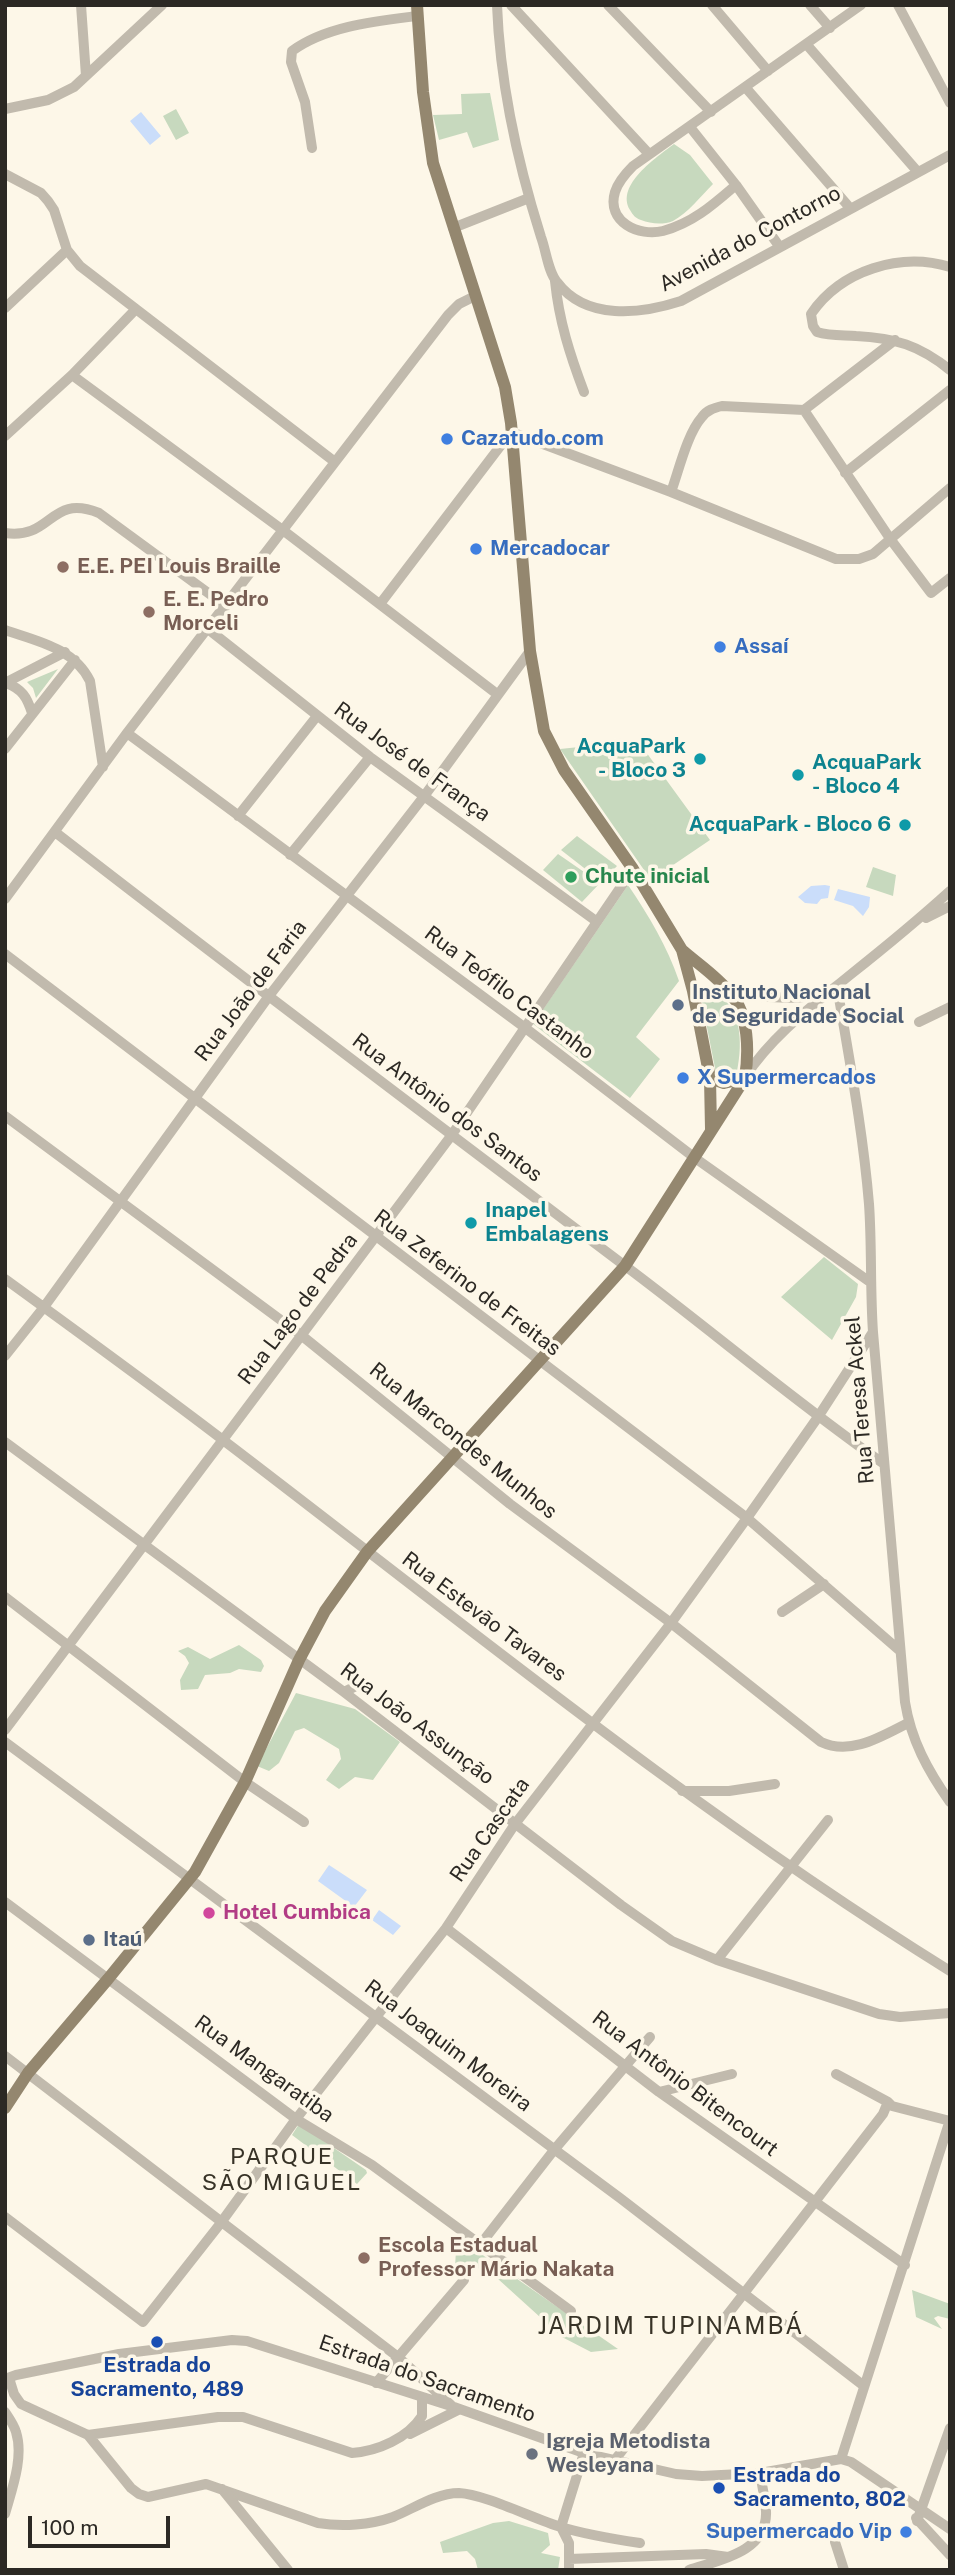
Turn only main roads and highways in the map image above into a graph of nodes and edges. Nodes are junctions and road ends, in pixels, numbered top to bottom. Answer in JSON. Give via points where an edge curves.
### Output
{"nodes":[{"id":1,"x":417,"y":11,"type":"edge"},
{"id":2,"x":682,"y":950,"type":"junction"},
{"id":3,"x":725,"y":987,"type":"junction"},
{"id":4,"x":693,"y":991,"type":"junction"},
{"id":5,"x":710,"y":1078,"type":"junction"},
{"id":6,"x":745,"y":1078,"type":"junction"},
{"id":7,"x":711,"y":1129,"type":"junction"},
{"id":8,"x":5,"y":2108,"type":"edge"}],
"edges":[{"from":1,"to":2,"type":"main road","via":[[433,163],[505,387],[541,721],[552,750]]},
{"from":2,"to":3,"type":"main road"},
{"from":2,"to":4,"type":"main road"},
{"from":3,"to":4,"type":"main road","via":[[709,985]]},
{"from":3,"to":6,"type":"main road","via":[[743,1020],[748,1058]]},
{"from":4,"to":5,"type":"main road"},
{"from":5,"to":6,"type":"main road","via":[[724,1083]]},
{"from":5,"to":7,"type":"main road"},
{"from":6,"to":7,"type":"main road"},
{"from":7,"to":8,"type":"main road","via":[[625,1266],[367,1552],[325,1611],[245,1782],[190,1880],[28,2073]]}]}
